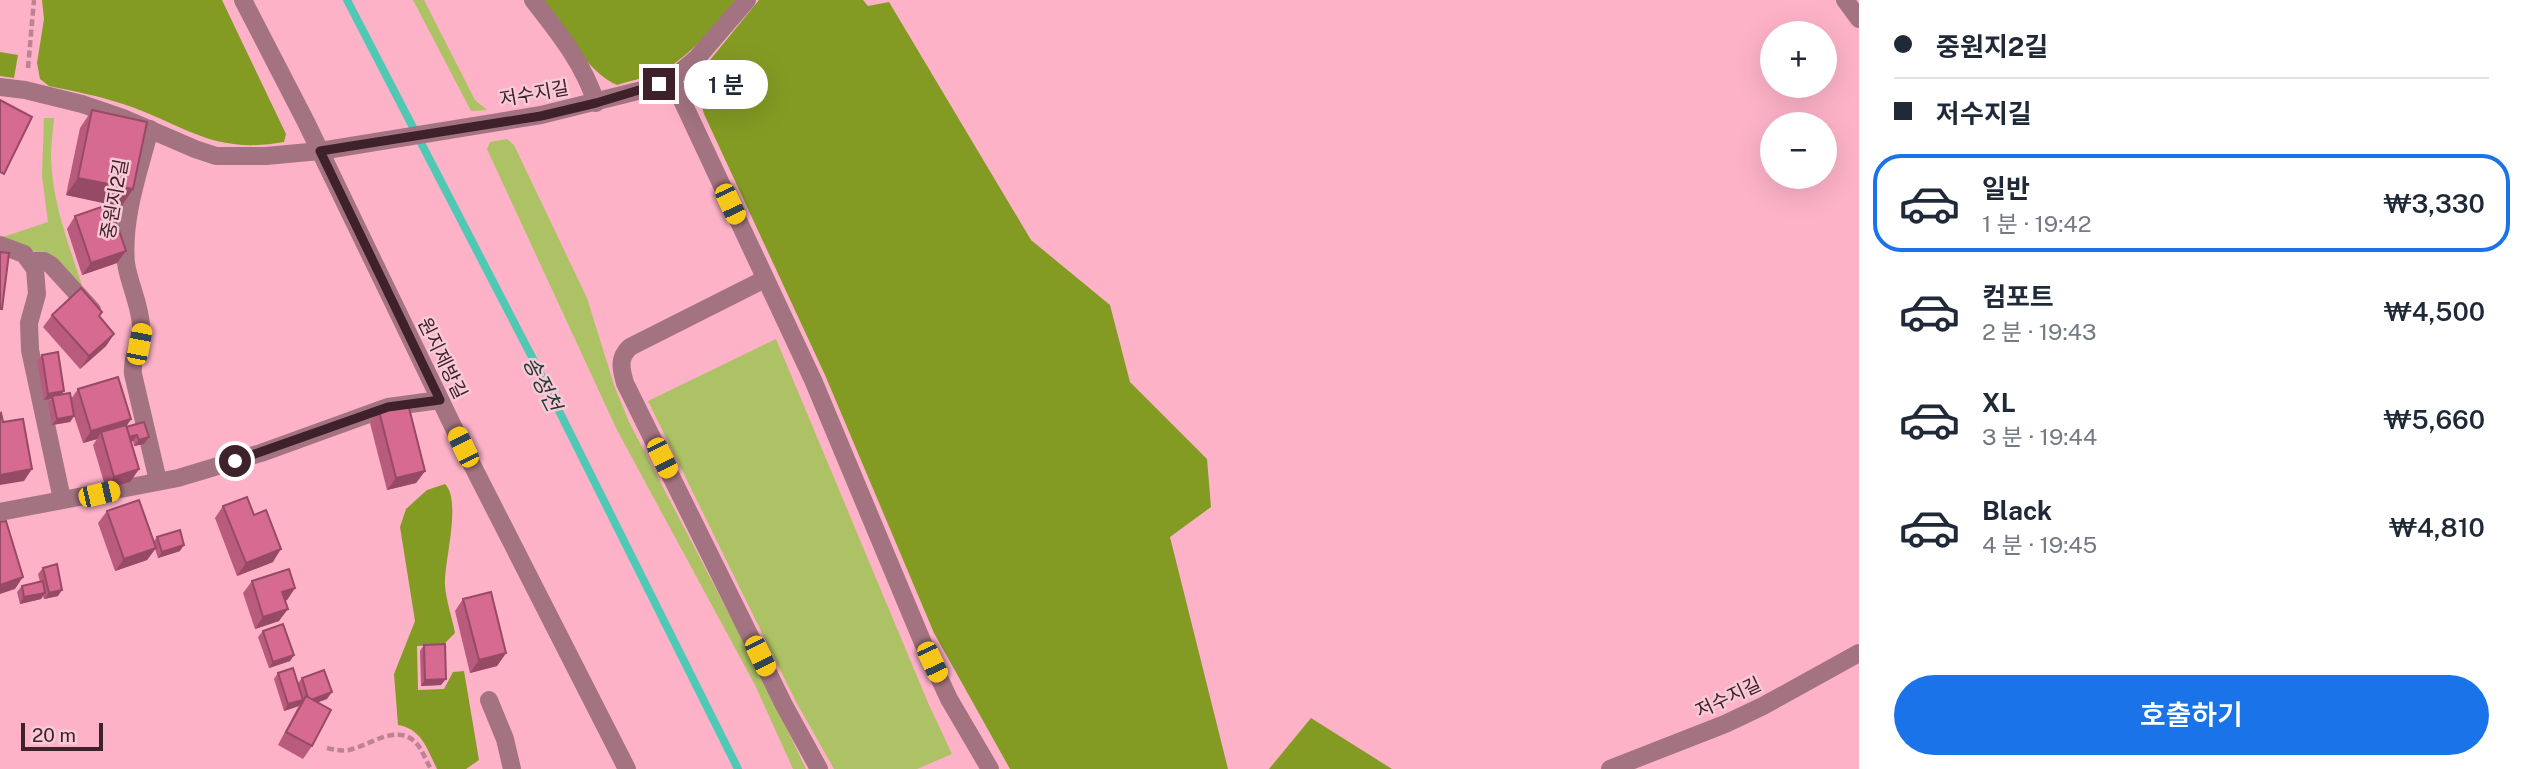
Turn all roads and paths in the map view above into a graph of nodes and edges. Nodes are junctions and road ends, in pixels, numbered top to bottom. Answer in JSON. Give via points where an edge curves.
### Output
{"nodes":[{"id":1,"x":34,"y":0,"type":"edge"},
{"id":2,"x":243,"y":0,"type":"edge"},
{"id":3,"x":533,"y":0,"type":"edge"},
{"id":4,"x":747,"y":0,"type":"edge"},
{"id":5,"x":1845,"y":0,"type":"edge"},
{"id":6,"x":1859,"y":19,"type":"edge"},
{"id":7,"x":672,"y":79,"type":"junction"},
{"id":8,"x":0,"y":86,"type":"edge"},
{"id":9,"x":25,"y":90,"type":"junction"},
{"id":10,"x":596,"y":103,"type":"junction"},
{"id":11,"x":150,"y":129,"type":"junction"},
{"id":12,"x":320,"y":151,"type":"junction"},
{"id":13,"x":0,"y":245,"type":"edge"},
{"id":14,"x":30,"y":261,"type":"junction"},
{"id":15,"x":765,"y":278,"type":"junction"},
{"id":16,"x":104,"y":323,"type":"edge"},
{"id":17,"x":440,"y":400,"type":"junction"},
{"id":18,"x":158,"y":481,"type":"junction"},
{"id":19,"x":62,"y":499,"type":"junction"},
{"id":20,"x":0,"y":512,"type":"edge"},
{"id":21,"x":1859,"y":653,"type":"edge"},
{"id":22,"x":489,"y":700,"type":"dead end"},
{"id":23,"x":327,"y":748,"type":"dead end"},
{"id":24,"x":431,"y":769,"type":"edge"},
{"id":25,"x":512,"y":769,"type":"edge"},
{"id":26,"x":627,"y":769,"type":"edge"},
{"id":27,"x":819,"y":769,"type":"edge"},
{"id":28,"x":989,"y":769,"type":"edge"},
{"id":29,"x":1610,"y":769,"type":"edge"}],
"edges":[{"from":1,"to":9,"type":"path"},
{"from":2,"to":12,"type":"street","name":"원지제방길"},
{"from":3,"to":10,"type":"street","name":"저수지길","via":[[569,48]]},
{"from":4,"to":7,"type":"street","name":"저수지길","via":[[697,58]]},
{"from":5,"to":6,"type":"street"},
{"from":7,"to":10,"type":"street","name":"저수지길"},
{"from":7,"to":15,"type":"street"},
{"from":8,"to":9,"type":"street"},
{"from":9,"to":11,"type":"street","via":[[82,104]]},
{"from":10,"to":12,"type":"street","name":"저수지길"},
{"from":11,"to":12,"type":"street","via":[[216,156]]},
{"from":11,"to":18,"type":"street","name":"중원지2길","via":[[131,206],[126,261],[142,330],[133,374]]},
{"from":12,"to":17,"type":"street","name":"원지제방길"},
{"from":13,"to":14,"type":"street","via":[[15,249]]},
{"from":14,"to":16,"type":"street","via":[[51,265]]},
{"from":14,"to":19,"type":"street","via":[[37,281],[29,323],[30,351]]},
{"from":15,"to":27,"type":"street","via":[[629,346],[621,366],[637,408]]},
{"from":15,"to":28,"type":"street","via":[[813,380],[923,643]]},
{"from":17,"to":18,"type":"street","via":[[388,407],[209,470]]},
{"from":17,"to":26,"type":"street","name":"원지제방길"},
{"from":18,"to":19,"type":"street"},
{"from":19,"to":20,"type":"street"},
{"from":21,"to":29,"type":"street","name":"저수지길","via":[[1763,706]]},
{"from":22,"to":25,"type":"street"},
{"from":23,"to":24,"type":"path","via":[[352,749],[400,734],[418,746]]}]}
